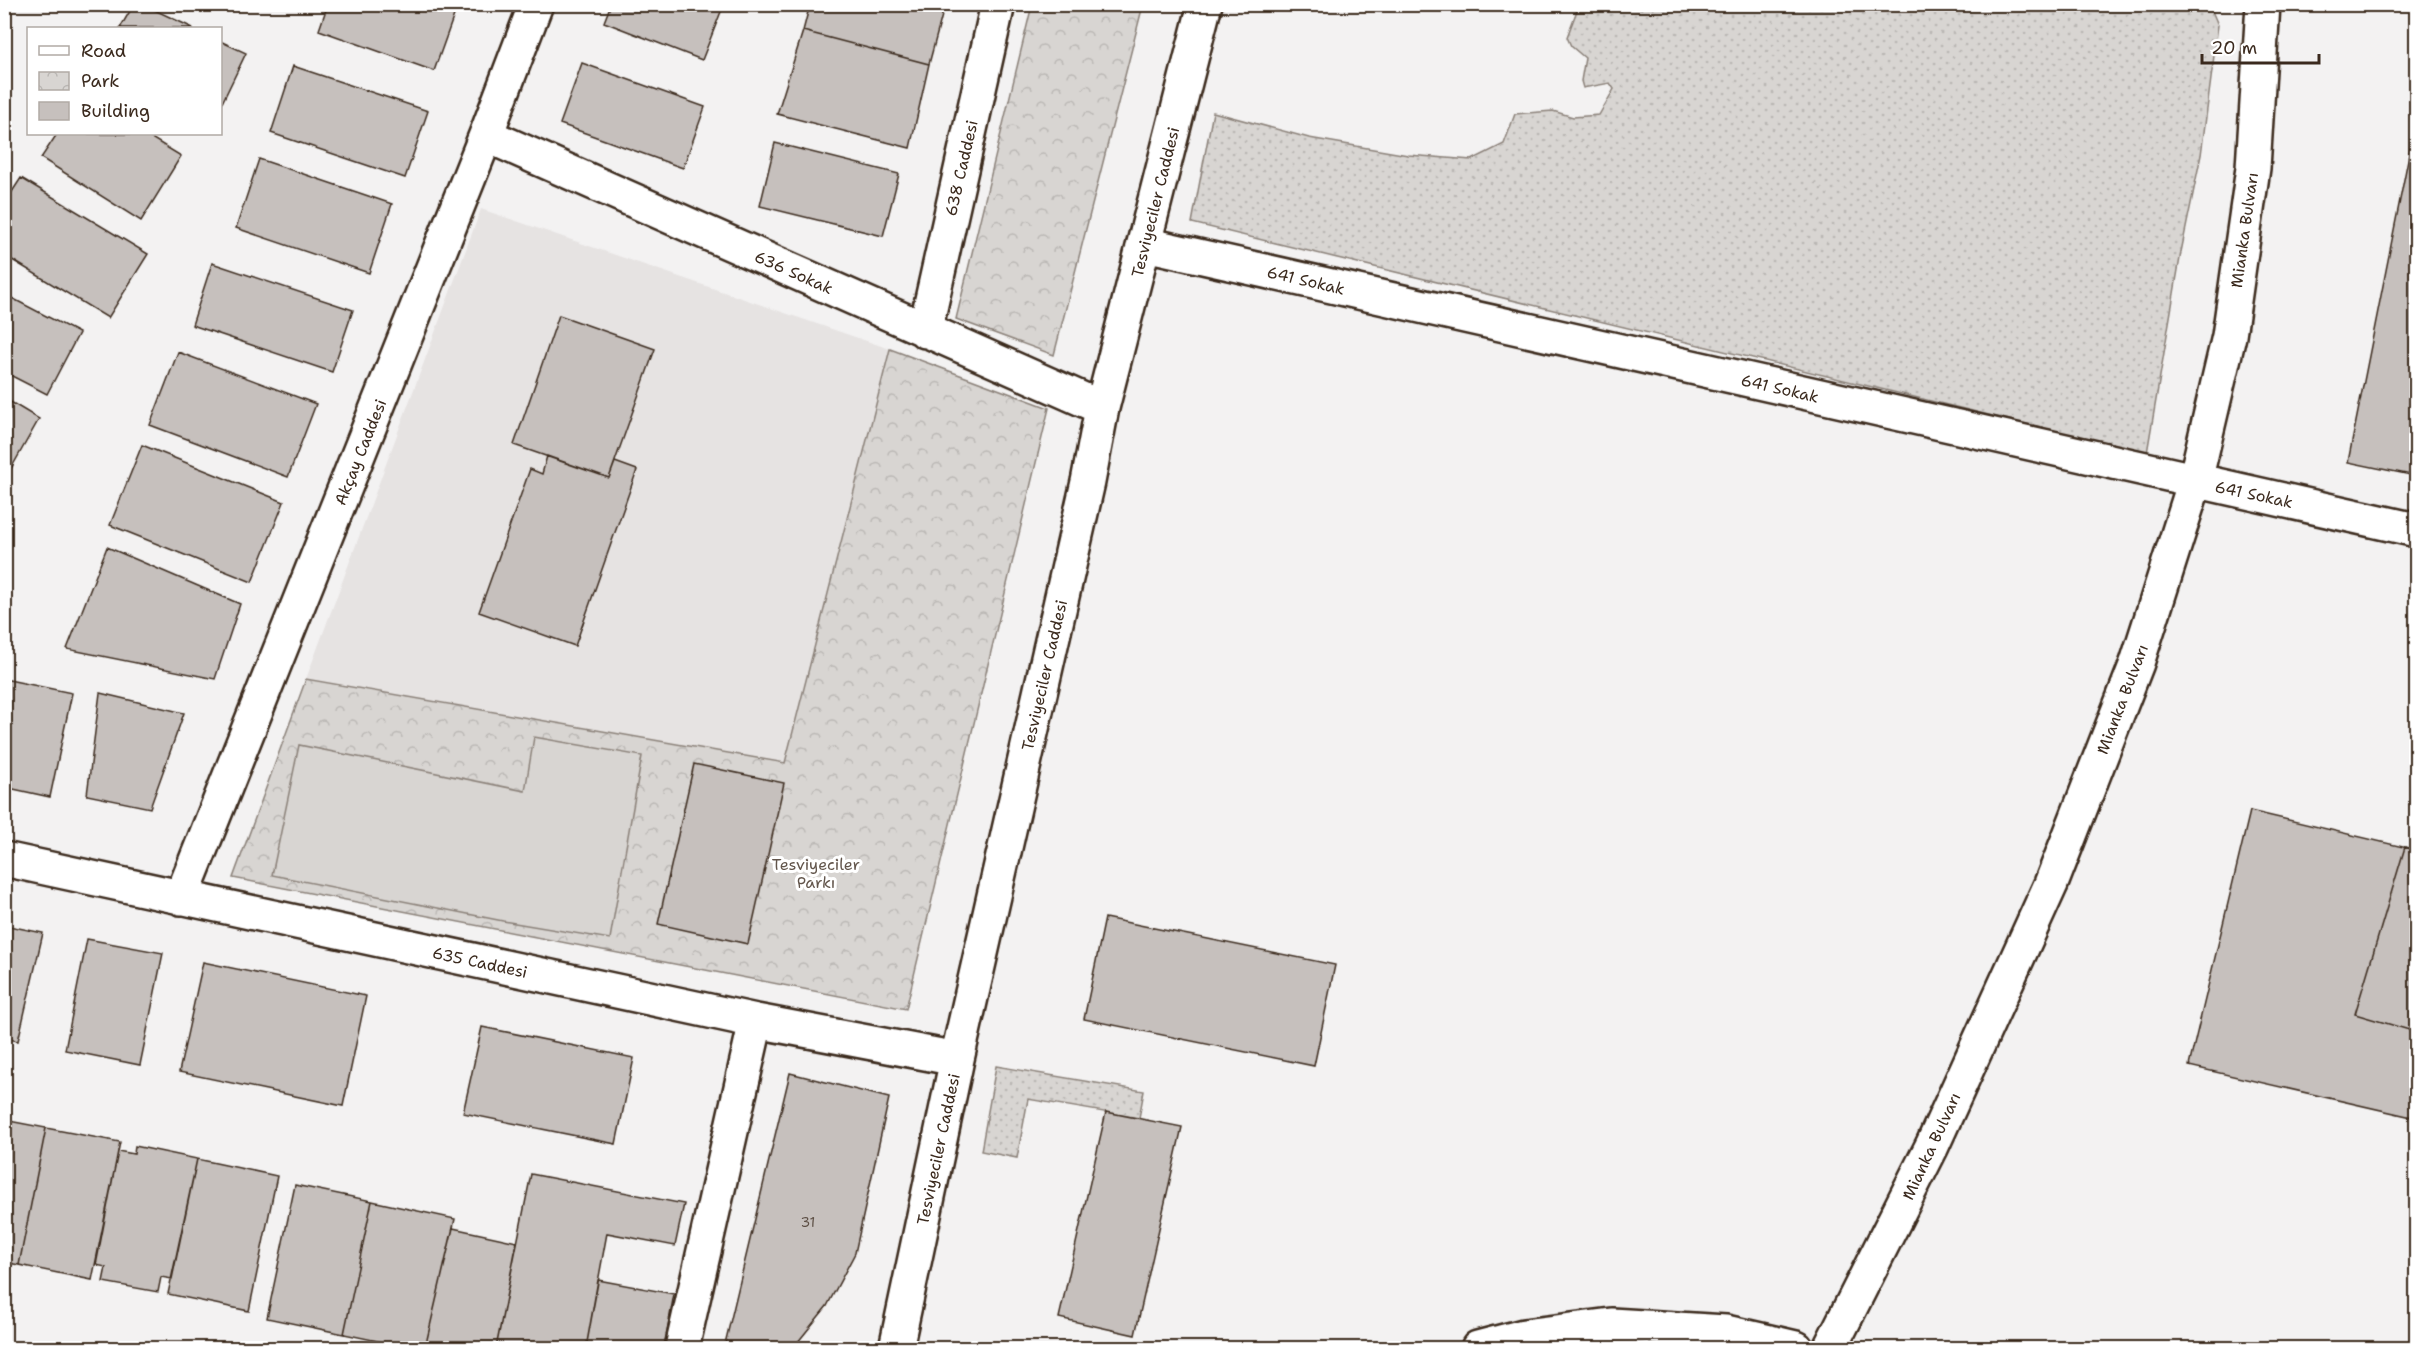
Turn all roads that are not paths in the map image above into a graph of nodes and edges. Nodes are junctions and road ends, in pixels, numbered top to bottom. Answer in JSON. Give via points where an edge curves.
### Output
{"nodes":[{"id":1,"x":536,"y":4,"type":"edge"},
{"id":2,"x":998,"y":4,"type":"edge"},
{"id":3,"x":1205,"y":4,"type":"edge"},
{"id":4,"x":2263,"y":4,"type":"edge"},
{"id":5,"x":486,"y":135,"type":"junction"},
{"id":6,"x":1145,"y":244,"type":"junction"},
{"id":7,"x":925,"y":331,"type":"junction"},
{"id":8,"x":1102,"y":408,"type":"junction"},
{"id":9,"x":2195,"y":482,"type":"junction"},
{"id":10,"x":2416,"y":530,"type":"edge"},
{"id":11,"x":4,"y":859,"type":"edge"},
{"id":12,"x":181,"y":898,"type":"junction"},
{"id":13,"x":756,"y":1021,"type":"junction"},
{"id":14,"x":957,"y":1059,"type":"junction"},
{"id":15,"x":682,"y":1348,"type":"edge"},
{"id":16,"x":896,"y":1348,"type":"edge"},
{"id":17,"x":1478,"y":1348,"type":"edge"},
{"id":18,"x":1796,"y":1348,"type":"edge"},
{"id":19,"x":1830,"y":1348,"type":"edge"}],
"edges":[{"from":1,"to":5,"type":"street","name":"Akçay Caddesi"},
{"from":2,"to":7,"type":"street","name":"638 Caddesi"},
{"from":3,"to":6,"type":"street","name":"Tesviyeciler Caddesi"},
{"from":4,"to":9,"type":"street","name":"Mianka Bulvarı","via":[[2253,168],[2229,336]]},
{"from":5,"to":7,"type":"street","name":"636 Sokak"},
{"from":5,"to":12,"type":"street","name":"Akçay Caddesi"},
{"from":6,"to":8,"type":"street","name":"Tesviyeciler Caddesi"},
{"from":6,"to":9,"type":"street","name":"641 Sokak"},
{"from":7,"to":8,"type":"street","name":"636 Sokak"},
{"from":8,"to":14,"type":"street","name":"Tesviyeciler Caddesi"},
{"from":9,"to":10,"type":"street","name":"641 Sokak"},
{"from":9,"to":19,"type":"street","name":"Mianka Bulvarı","via":[[2137,663],[2051,884],[1932,1146]]},
{"from":11,"to":12,"type":"street","name":"635 Caddesi"},
{"from":12,"to":13,"type":"street","name":"635 Caddesi"},
{"from":13,"to":14,"type":"street","name":"635 Caddesi"},
{"from":13,"to":15,"type":"street"},
{"from":14,"to":16,"type":"street","name":"Tesviyeciler Caddesi"},
{"from":17,"to":18,"type":"street","via":[[1524,1336],[1611,1324],[1725,1332]]}]}
